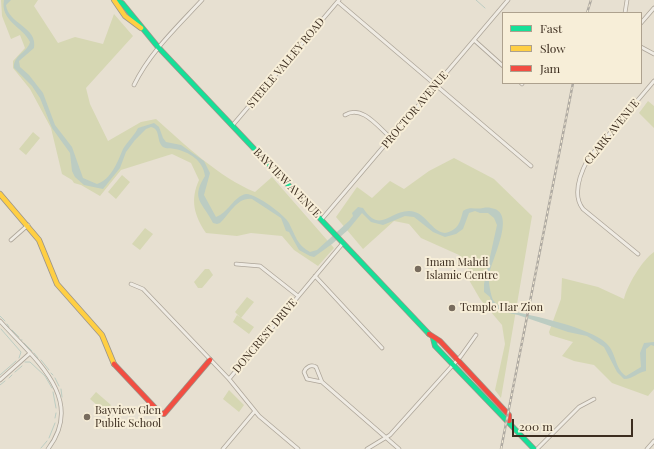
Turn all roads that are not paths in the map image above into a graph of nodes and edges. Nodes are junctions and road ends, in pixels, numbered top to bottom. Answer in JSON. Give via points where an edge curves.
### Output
{"nodes":[{"id":1,"x":114,"y":0,"type":"edge"},
{"id":2,"x":202,"y":0,"type":"edge"},
{"id":3,"x":508,"y":0,"type":"edge"},
{"id":4,"x":627,"y":0,"type":"edge"},
{"id":5,"x":339,"y":1,"type":"edge"},
{"id":6,"x":654,"y":8,"type":"edge"},
{"id":7,"x":625,"y":12,"type":"edge"},
{"id":8,"x":642,"y":22,"type":"edge"},
{"id":9,"x":474,"y":40,"type":"junction"},
{"id":10,"x":158,"y":47,"type":"junction"},
{"id":11,"x":642,"y":48,"type":"edge"},
{"id":12,"x":654,"y":54,"type":"edge"},
{"id":13,"x":502,"y":65,"type":"edge"},
{"id":14,"x":654,"y":81,"type":"edge"},
{"id":15,"x":437,"y":84,"type":"junction"},
{"id":16,"x":134,"y":85,"type":"dead end"},
{"id":17,"x":345,"y":115,"type":"dead end"},
{"id":18,"x":232,"y":126,"type":"junction"},
{"id":19,"x":391,"y":138,"type":"junction"},
{"id":20,"x":531,"y":166,"type":"dead end"},
{"id":21,"x":0,"y":194,"type":"edge"},
{"id":22,"x":322,"y":219,"type":"junction"},
{"id":23,"x":28,"y":225,"type":"junction"},
{"id":24,"x":11,"y":240,"type":"dead end"},
{"id":25,"x":343,"y":241,"type":"junction"},
{"id":26,"x":638,"y":254,"type":"dead end"},
{"id":27,"x":236,"y":264,"type":"dead end"},
{"id":28,"x":315,"y":276,"type":"junction"},
{"id":29,"x":131,"y":284,"type":"dead end"},
{"id":30,"x":298,"y":296,"type":"junction"},
{"id":31,"x":0,"y":322,"type":"edge"},
{"id":32,"x":476,"y":335,"type":"dead end"},
{"id":33,"x":433,"y":338,"type":"junction"},
{"id":34,"x":382,"y":348,"type":"dead end"},
{"id":35,"x":29,"y":354,"type":"junction"},
{"id":36,"x":210,"y":360,"type":"junction"},
{"id":37,"x":458,"y":360,"type":"junction"},
{"id":38,"x":453,"y":365,"type":"junction"},
{"id":39,"x":0,"y":380,"type":"edge"},
{"id":40,"x":229,"y":380,"type":"junction"},
{"id":41,"x":322,"y":382,"type":"junction"},
{"id":42,"x":594,"y":399,"type":"dead end"},
{"id":43,"x":254,"y":411,"type":"junction"},
{"id":44,"x":509,"y":421,"type":"junction"},
{"id":45,"x":386,"y":438,"type":"junction"},
{"id":46,"x":654,"y":441,"type":"edge"},
{"id":47,"x":48,"y":449,"type":"edge"},
{"id":48,"x":223,"y":449,"type":"edge"},
{"id":49,"x":298,"y":449,"type":"edge"},
{"id":50,"x":367,"y":449,"type":"edge"},
{"id":51,"x":399,"y":449,"type":"edge"},
{"id":52,"x":536,"y":449,"type":"edge"},
{"id":53,"x":647,"y":449,"type":"edge"}],
"edges":[{"from":1,"to":10,"type":"main road","name":"BAYVIEW AVENUE","via":[[122,3]]},
{"from":2,"to":10,"type":"street"},
{"from":3,"to":9,"type":"street","name":"PROCTOR AVENUE"},
{"from":4,"to":7,"type":"street"},
{"from":5,"to":15,"type":"street"},
{"from":5,"to":18,"type":"street","name":"STEELE VALLEY ROAD"},
{"from":6,"to":8,"type":"street"},
{"from":9,"to":13,"type":"street"},
{"from":9,"to":15,"type":"street","name":"PROCTOR AVENUE"},
{"from":10,"to":16,"type":"street","via":[[142,68]]},
{"from":10,"to":18,"type":"main road","name":"BAYVIEW AVENUE"},
{"from":11,"to":12,"type":"street"},
{"from":14,"to":26,"type":"street","name":"CLARK AVENUE","via":[[588,159],[577,194],[583,209]]},
{"from":15,"to":19,"type":"street","name":"PROCTOR AVENUE"},
{"from":15,"to":20,"type":"street"},
{"from":17,"to":19,"type":"street","via":[[361,112]]},
{"from":18,"to":22,"type":"main road","name":"BAYVIEW AVENUE"},
{"from":19,"to":22,"type":"street","name":"PROCTOR AVENUE"},
{"from":21,"to":23,"type":"main road"},
{"from":22,"to":25,"type":"main road","name":"BAYVIEW AVENUE"},
{"from":23,"to":24,"type":"street"},
{"from":23,"to":36,"type":"main road","via":[[41,243],[57,284],[102,335],[116,368],[160,413],[166,412]]},
{"from":25,"to":28,"type":"street","name":"DONCREST DRIVE"},
{"from":25,"to":33,"type":"main road","name":"BAYVIEW AVENUE"},
{"from":27,"to":30,"type":"street","via":[[255,264],[264,268]]},
{"from":28,"to":30,"type":"street","name":"DONCREST DRIVE"},
{"from":28,"to":34,"type":"street"},
{"from":29,"to":36,"type":"street","name":"DONCREST DRIVE","via":[[143,289]]},
{"from":30,"to":40,"type":"street","name":"DONCREST DRIVE"},
{"from":31,"to":35,"type":"street"},
{"from":32,"to":37,"type":"street","via":[[472,344]]},
{"from":33,"to":37,"type":"main road","name":"BAYVIEW AVENUE","via":[[440,341]]},
{"from":33,"to":38,"type":"main road","name":"BAYVIEW AVENUE","via":[[435,346]]},
{"from":35,"to":39,"type":"street"},
{"from":35,"to":47,"type":"street","via":[[53,382],[62,405],[57,434]]},
{"from":36,"to":40,"type":"street","name":"DONCREST DRIVE"},
{"from":37,"to":38,"type":"street"},
{"from":37,"to":44,"type":"main road","name":"BAYVIEW AVENUE","via":[[509,415]]},
{"from":38,"to":44,"type":"main road","name":"BAYVIEW AVENUE","via":[[505,420]]},
{"from":38,"to":45,"type":"street"},
{"from":40,"to":43,"type":"street"},
{"from":41,"to":41,"type":"street","via":[[316,367],[309,366],[305,370],[307,379]]},
{"from":41,"to":45,"type":"street"},
{"from":42,"to":52,"type":"street","via":[[579,407]]},
{"from":43,"to":48,"type":"street"},
{"from":43,"to":49,"type":"street"},
{"from":44,"to":52,"type":"main road","name":"BAYVIEW AVENUE"},
{"from":45,"to":50,"type":"street"},
{"from":45,"to":51,"type":"street"},
{"from":46,"to":53,"type":"street"}]}
